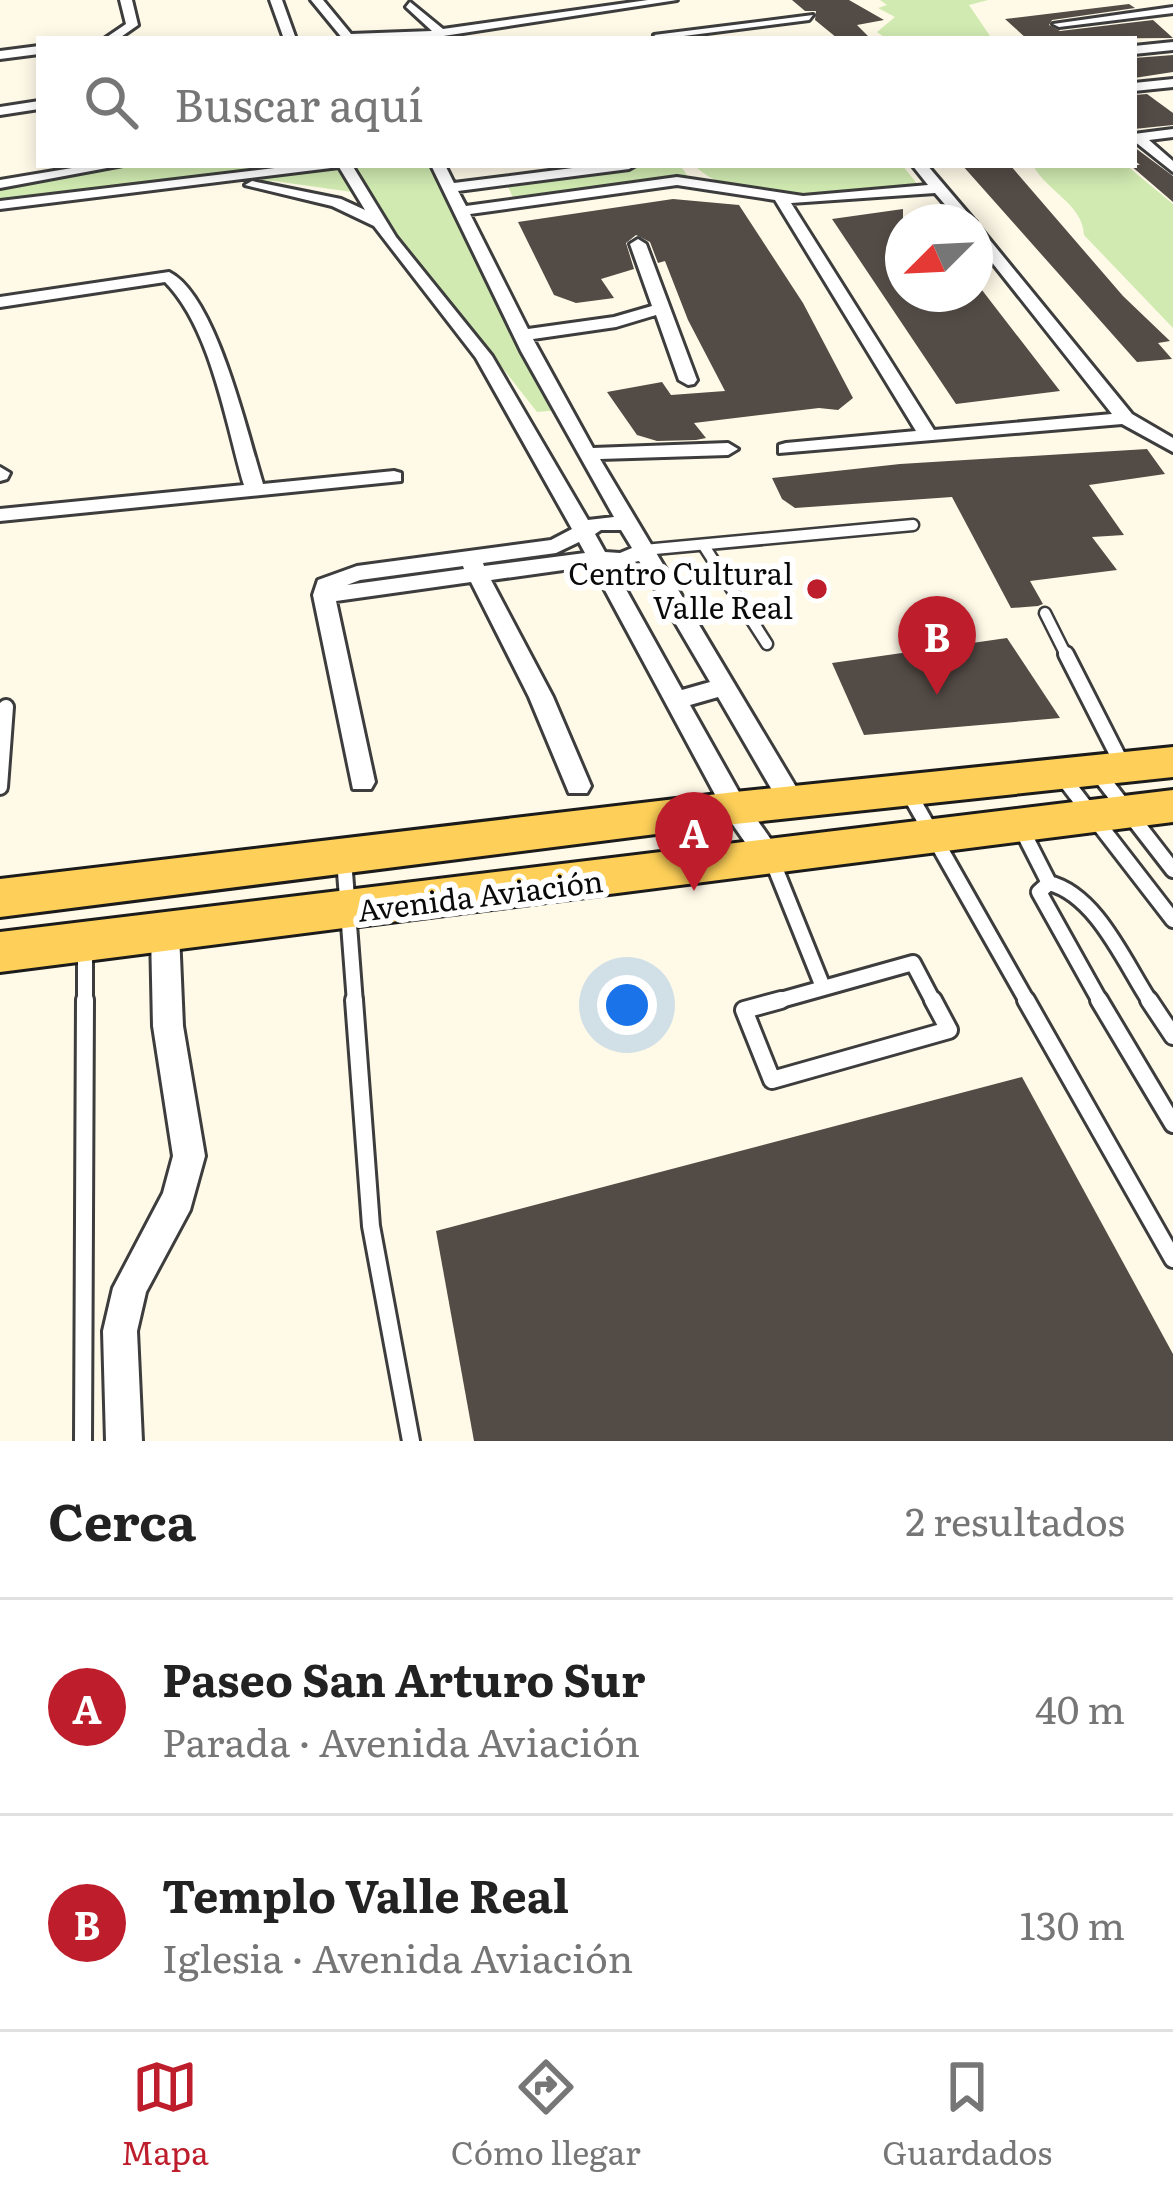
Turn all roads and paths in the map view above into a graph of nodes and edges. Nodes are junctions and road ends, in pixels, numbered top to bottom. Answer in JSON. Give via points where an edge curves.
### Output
{"nodes":[{"id":1,"x":126,"y":0,"type":"edge"},
{"id":2,"x":276,"y":0,"type":"edge"},
{"id":3,"x":318,"y":0,"type":"edge"},
{"id":4,"x":670,"y":0,"type":"edge"},
{"id":5,"x":515,"y":2,"type":"edge"},
{"id":6,"x":620,"y":3,"type":"edge"},
{"id":7,"x":410,"y":4,"type":"dead end"},
{"id":8,"x":1173,"y":10,"type":"edge"},
{"id":9,"x":809,"y":17,"type":"dead end"},
{"id":10,"x":530,"y":18,"type":"junction"},
{"id":11,"x":1059,"y":24,"type":"dead end"},
{"id":12,"x":438,"y":30,"type":"junction"},
{"id":13,"x":115,"y":36,"type":"edge"},
{"id":14,"x":289,"y":36,"type":"edge"},
{"id":15,"x":347,"y":36,"type":"edge"},
{"id":16,"x":409,"y":36,"type":"edge"},
{"id":17,"x":660,"y":36,"type":"edge"},
{"id":18,"x":1173,"y":46,"type":"edge"},
{"id":19,"x":36,"y":50,"type":"edge"},
{"id":20,"x":1137,"y":50,"type":"edge"},
{"id":21,"x":0,"y":55,"type":"edge"},
{"id":22,"x":1173,"y":83,"type":"edge"},
{"id":23,"x":1137,"y":87,"type":"edge"},
{"id":24,"x":36,"y":105,"type":"edge"},
{"id":25,"x":0,"y":110,"type":"edge"},
{"id":26,"x":1173,"y":133,"type":"edge"},
{"id":27,"x":1173,"y":167,"type":"edge"},
{"id":28,"x":81,"y":168,"type":"edge"},
{"id":29,"x":312,"y":168,"type":"edge"},
{"id":30,"x":347,"y":168,"type":"edge"},
{"id":31,"x":439,"y":168,"type":"edge"},
{"id":32,"x":606,"y":168,"type":"edge"},
{"id":33,"x":921,"y":168,"type":"edge"},
{"id":34,"x":504,"y":181,"type":"junction"},
{"id":35,"x":201,"y":183,"type":"junction"},
{"id":36,"x":0,"y":184,"type":"edge"},
{"id":37,"x":449,"y":188,"type":"junction"},
{"id":38,"x":938,"y":188,"type":"junction"},
{"id":39,"x":781,"y":198,"type":"junction"},
{"id":40,"x":514,"y":204,"type":"junction"},
{"id":41,"x":952,"y":204,"type":"edge"},
{"id":42,"x":0,"y":205,"type":"edge"},
{"id":43,"x":461,"y":211,"type":"junction"},
{"id":44,"x":380,"y":223,"type":"junction"},
{"id":45,"x":638,"y":244,"type":"dead end"},
{"id":46,"x":993,"y":253,"type":"edge"},
{"id":47,"x":0,"y":302,"type":"edge"},
{"id":48,"x":659,"y":309,"type":"junction"},
{"id":49,"x":520,"y":330,"type":"junction"},
{"id":50,"x":688,"y":380,"type":"dead end"},
{"id":51,"x":518,"y":412,"type":"junction"},
{"id":52,"x":566,"y":415,"type":"junction"},
{"id":53,"x":1125,"y":418,"type":"junction"},
{"id":54,"x":928,"y":435,"type":"junction"},
{"id":55,"x":1173,"y":446,"type":"edge"},
{"id":56,"x":728,"y":449,"type":"dead end"},
{"id":57,"x":786,"y":449,"type":"dead end"},
{"id":58,"x":587,"y":454,"type":"junction"},
{"id":59,"x":394,"y":477,"type":"dead end"},
{"id":60,"x":255,"y":490,"type":"junction"},
{"id":61,"x":0,"y":515,"type":"edge"},
{"id":62,"x":628,"y":523,"type":"junction"},
{"id":63,"x":914,"y":525,"type":"dead end"},
{"id":64,"x":585,"y":534,"type":"junction"},
{"id":65,"x":704,"y":547,"type":"junction"},
{"id":66,"x":644,"y":550,"type":"junction"},
{"id":67,"x":598,"y":558,"type":"junction"},
{"id":68,"x":473,"y":566,"type":"junction"},
{"id":69,"x":1045,"y":613,"type":"dead end"},
{"id":70,"x":767,"y":644,"type":"dead end"},
{"id":71,"x":723,"y":687,"type":"junction"},
{"id":72,"x":676,"y":700,"type":"junction"},
{"id":73,"x":6,"y":707,"type":"dead end"},
{"id":74,"x":1173,"y":762,"type":"edge"},
{"id":75,"x":1093,"y":770,"type":"junction"},
{"id":76,"x":362,"y":782,"type":"dead end"},
{"id":77,"x":578,"y":786,"type":"dead end"},
{"id":78,"x":0,"y":787,"type":"edge"},
{"id":79,"x":908,"y":790,"type":"junction"},
{"id":80,"x":792,"y":802,"type":"junction"},
{"id":81,"x":1173,"y":806,"type":"edge"},
{"id":82,"x":735,"y":808,"type":"junction"},
{"id":83,"x":1111,"y":813,"type":"junction"},
{"id":84,"x":1020,"y":825,"type":"junction"},
{"id":85,"x":934,"y":836,"type":"junction"},
{"id":86,"x":344,"y":857,"type":"junction"},
{"id":87,"x":770,"y":857,"type":"junction"},
{"id":88,"x":1173,"y":871,"type":"edge"},
{"id":89,"x":1049,"y":883,"type":"junction"},
{"id":90,"x":0,"y":898,"type":"edge"},
{"id":91,"x":348,"y":911,"type":"junction"},
{"id":92,"x":1173,"y":920,"type":"edge"},
{"id":93,"x":165,"y":933,"type":"junction"},
{"id":94,"x":85,"y":942,"type":"junction"},
{"id":95,"x":0,"y":952,"type":"edge"},
{"id":96,"x":823,"y":987,"type":"junction"},
{"id":97,"x":1173,"y":1036,"type":"edge"},
{"id":98,"x":1173,"y":1124,"type":"edge"},
{"id":99,"x":1173,"y":1258,"type":"edge"},
{"id":100,"x":83,"y":1441,"type":"edge"},
{"id":101,"x":124,"y":1441,"type":"edge"},
{"id":102,"x":412,"y":1441,"type":"edge"}],
"edges":[{"from":1,"to":13,"type":"street","via":[[132,25]]},
{"from":2,"to":14,"type":"street"},
{"from":3,"to":15,"type":"street"},
{"from":4,"to":6,"type":"street"},
{"from":5,"to":10,"type":"street"},
{"from":6,"to":10,"type":"street"},
{"from":7,"to":12,"type":"street"},
{"from":8,"to":11,"type":"street"},
{"from":9,"to":17,"type":"street"},
{"from":10,"to":12,"type":"street"},
{"from":12,"to":16,"type":"street"},
{"from":18,"to":20,"type":"street"},
{"from":19,"to":21,"type":"street"},
{"from":22,"to":23,"type":"street"},
{"from":24,"to":25,"type":"street"},
{"from":26,"to":27,"type":"street","via":[[1138,137]]},
{"from":28,"to":36,"type":"street"},
{"from":29,"to":35,"type":"street"},
{"from":30,"to":44,"type":"street"},
{"from":31,"to":37,"type":"street"},
{"from":32,"to":34,"type":"street"},
{"from":33,"to":38,"type":"street"},
{"from":34,"to":37,"type":"street"},
{"from":34,"to":40,"type":"street"},
{"from":35,"to":42,"type":"street"},
{"from":35,"to":44,"type":"street","via":[[264,185],[336,202]]},
{"from":37,"to":43,"type":"street"},
{"from":38,"to":39,"type":"street"},
{"from":38,"to":41,"type":"street"},
{"from":39,"to":40,"type":"street","via":[[677,181]]},
{"from":39,"to":54,"type":"street"},
{"from":40,"to":43,"type":"street"},
{"from":43,"to":49,"type":"street"},
{"from":44,"to":51,"type":"street"},
{"from":45,"to":48,"type":"street"},
{"from":46,"to":53,"type":"street"},
{"from":47,"to":60,"type":"street","via":[[169,278],[182,285],[205,330]]},
{"from":48,"to":49,"type":"street","via":[[616,322]]},
{"from":48,"to":50,"type":"street"},
{"from":49,"to":52,"type":"street"},
{"from":51,"to":52,"type":"street","via":[[536,421]]},
{"from":51,"to":64,"type":"street"},
{"from":52,"to":58,"type":"street"},
{"from":53,"to":54,"type":"street"},
{"from":53,"to":55,"type":"street"},
{"from":54,"to":57,"type":"street"},
{"from":56,"to":58,"type":"street"},
{"from":58,"to":62,"type":"street"},
{"from":59,"to":60,"type":"street"},
{"from":60,"to":61,"type":"street"},
{"from":62,"to":64,"type":"street","via":[[597,524]]},
{"from":62,"to":66,"type":"street"},
{"from":63,"to":65,"type":"lane"},
{"from":64,"to":67,"type":"street"},
{"from":64,"to":68,"type":"street"},
{"from":65,"to":66,"type":"lane"},
{"from":65,"to":70,"type":"lane"},
{"from":66,"to":67,"type":"street","via":[[623,560]]},
{"from":66,"to":71,"type":"street"},
{"from":67,"to":68,"type":"street"},
{"from":67,"to":72,"type":"street"},
{"from":68,"to":76,"type":"street","via":[[323,595]]},
{"from":68,"to":77,"type":"street"},
{"from":69,"to":75,"type":"lane"},
{"from":71,"to":72,"type":"street"},
{"from":71,"to":80,"type":"street"},
{"from":72,"to":82,"type":"street"},
{"from":73,"to":78,"type":"lane"},
{"from":74,"to":75,"type":"main road","name":"Avenida Aviación"},
{"from":75,"to":79,"type":"main road","name":"Avenida Aviación"},
{"from":75,"to":83,"type":"lane"},
{"from":75,"to":83,"type":"lane"},
{"from":79,"to":80,"type":"main road","name":"Avenida Aviación"},
{"from":79,"to":85,"type":"lane"},
{"from":80,"to":82,"type":"main road","name":"Avenida Aviación"},
{"from":81,"to":83,"type":"main road","name":"Avenida Aviación"},
{"from":82,"to":86,"type":"main road","name":"Avenida Aviación"},
{"from":82,"to":87,"type":"street"},
{"from":83,"to":84,"type":"main road","name":"Avenida Aviación"},
{"from":83,"to":88,"type":"lane"},
{"from":83,"to":92,"type":"lane"},
{"from":84,"to":85,"type":"main road","name":"Avenida Aviación"},
{"from":84,"to":89,"type":"lane"},
{"from":85,"to":87,"type":"main road","name":"Avenida Aviación"},
{"from":85,"to":99,"type":"lane"},
{"from":86,"to":90,"type":"main road","name":"Avenida Aviación"},
{"from":86,"to":91,"type":"lane"},
{"from":87,"to":91,"type":"main road","name":"Avenida Aviación"},
{"from":87,"to":96,"type":"lane"},
{"from":89,"to":97,"type":"lane","via":[[1084,902]]},
{"from":89,"to":98,"type":"lane","via":[[1039,892],[1046,911]]},
{"from":91,"to":93,"type":"main road","name":"Avenida Aviación"},
{"from":91,"to":102,"type":"lane","via":[[371,1226]]},
{"from":93,"to":94,"type":"main road","name":"Avenida Aviación"},
{"from":93,"to":101,"type":"street","via":[[168,1026],[189,1156],[178,1198],[130,1288],[120,1331]]},
{"from":94,"to":95,"type":"main road","name":"Avenida Aviación"},
{"from":94,"to":100,"type":"lane"},
{"from":96,"to":96,"type":"lane","via":[[913,963],[949,1030],[772,1080],[744,1010]]}]}
